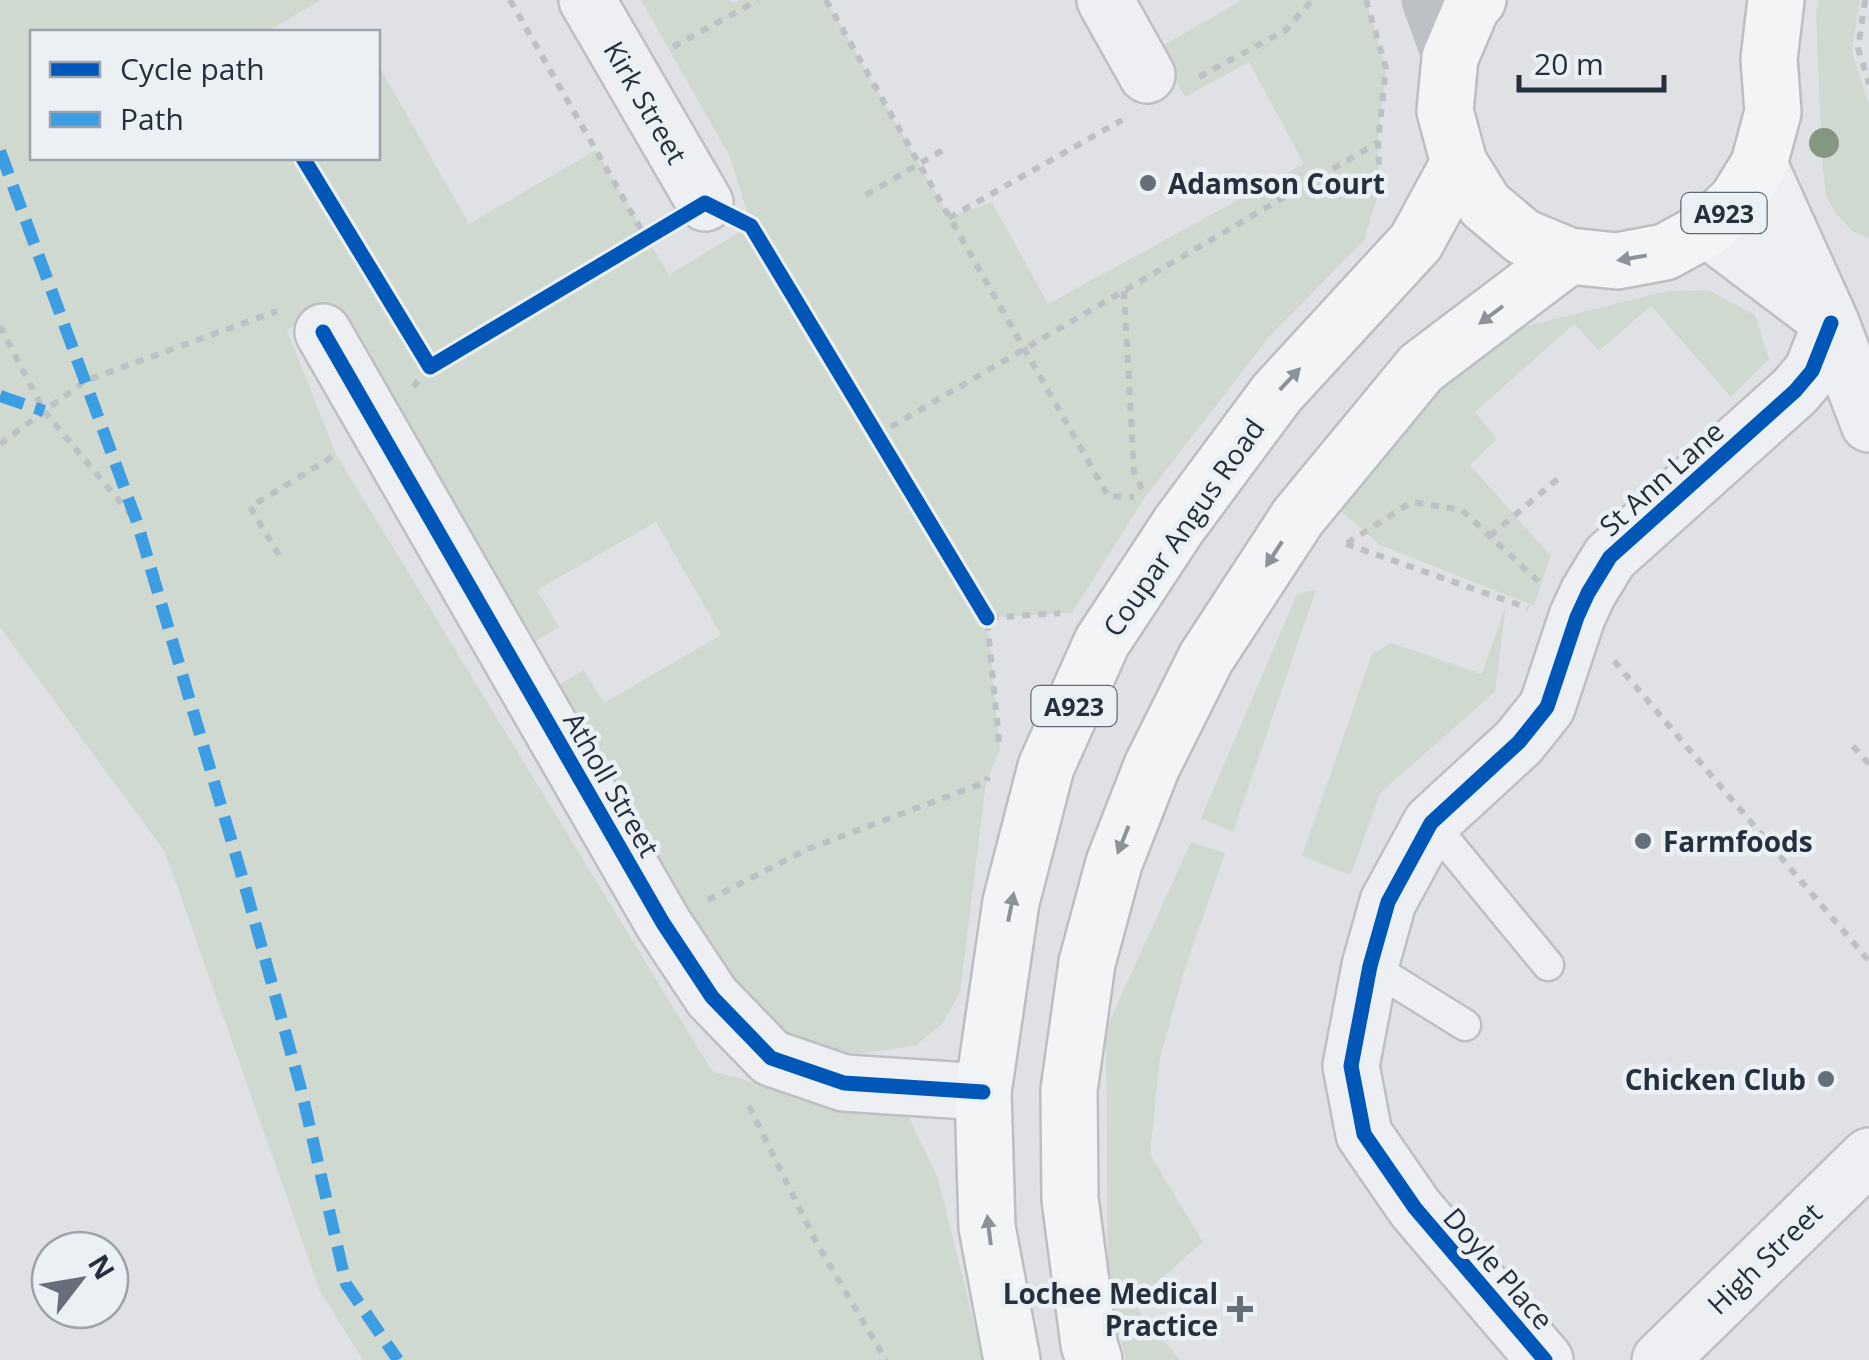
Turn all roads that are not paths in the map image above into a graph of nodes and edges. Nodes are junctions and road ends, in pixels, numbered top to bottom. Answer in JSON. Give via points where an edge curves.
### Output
{"nodes":[{"id":1,"x":587,"y":0,"type":"edge"},
{"id":2,"x":1104,"y":0,"type":"edge"},
{"id":3,"x":1429,"y":0,"type":"edge"},
{"id":4,"x":1478,"y":0,"type":"edge"},
{"id":5,"x":1740,"y":0,"type":"edge"},
{"id":6,"x":1776,"y":0,"type":"edge"},
{"id":7,"x":1450,"y":58,"type":"junction"},
{"id":8,"x":1769,"y":59,"type":"junction"},
{"id":9,"x":1147,"y":75,"type":"dead end"},
{"id":10,"x":1459,"y":163,"type":"junction"},
{"id":11,"x":1760,"y":164,"type":"junction"},
{"id":12,"x":705,"y":203,"type":"road end"},
{"id":13,"x":1707,"y":229,"type":"junction"},
{"id":14,"x":1569,"y":256,"type":"junction"},
{"id":15,"x":1850,"y":316,"type":"edge"},
{"id":16,"x":323,"y":332,"type":"road end"},
{"id":17,"x":1869,"y":424,"type":"edge"},
{"id":18,"x":1431,"y":823,"type":"junction"},
{"id":19,"x":1548,"y":964,"type":"dead end"},
{"id":20,"x":1370,"y":966,"type":"junction"},
{"id":21,"x":1465,"y":1026,"type":"dead end"},
{"id":22,"x":983,"y":1092,"type":"junction"},
{"id":23,"x":1869,"y":1156,"type":"edge"},
{"id":24,"x":1415,"y":1208,"type":"joint"},
{"id":25,"x":1012,"y":1360,"type":"edge"},
{"id":26,"x":1094,"y":1360,"type":"edge"},
{"id":27,"x":1545,"y":1360,"type":"edge"},
{"id":28,"x":1660,"y":1360,"type":"edge"}],
"edges":[{"from":1,"to":12,"type":"street","name":"Kirk Street"},
{"from":2,"to":9,"type":"street"},
{"from":3,"to":7,"type":"street"},
{"from":4,"to":7,"type":"main road","number":"A923"},
{"from":5,"to":8,"type":"main road","number":"A923"},
{"from":6,"to":8,"type":"main road","number":"A923"},
{"from":7,"to":10,"type":"main road","number":"A923","via":[[1445,111]]},
{"from":8,"to":11,"type":"main road","number":"A923","via":[[1772,112]]},
{"from":10,"to":14,"type":"main road","number":"A923","via":[[1485,205],[1523,237]]},
{"from":22,"to":10,"type":"main road","name":"Coupar Angus Road","number":"A923","one_way":true,"via":[[1011,902],[1046,767],[1102,642],[1277,393],[1416,242]]},
{"from":11,"to":13,"type":"main road","number":"A923"},
{"from":11,"to":15,"type":"street"},
{"from":13,"to":14,"type":"main road","number":"A923","one_way":true,"via":[[1664,252],[1617,261]]},
{"from":13,"to":15,"type":"street"},
{"from":14,"to":26,"type":"main road","one_way":true,"via":[[1421,368],[1298,517],[1206,658],[1152,766],[1114,863],[1087,963],[1069,1090],[1070,1199]]},
{"from":15,"to":17,"type":"street"},
{"from":15,"to":18,"type":"street","name":"St Ann Lane","via":[[1795,391],[1610,557],[1577,616],[1547,706],[1519,742]]},
{"from":16,"to":22,"type":"street","name":"Atholl Street","via":[[712,997],[771,1058],[844,1082]]},
{"from":18,"to":19,"type":"lane"},
{"from":18,"to":20,"type":"street","name":"St Ann Lane","via":[[1388,902]]},
{"from":20,"to":21,"type":"lane"},
{"from":20,"to":24,"type":"street","name":"St Ann Lane","via":[[1354,1084],[1364,1134]]},
{"from":25,"to":22,"type":"main road","name":"Coupar Angus Road","number":"A923","one_way":true,"via":[[987,1228]]},
{"from":23,"to":28,"type":"street","name":"High Street"},
{"from":24,"to":27,"type":"street","name":"Doyle Place"}]}
